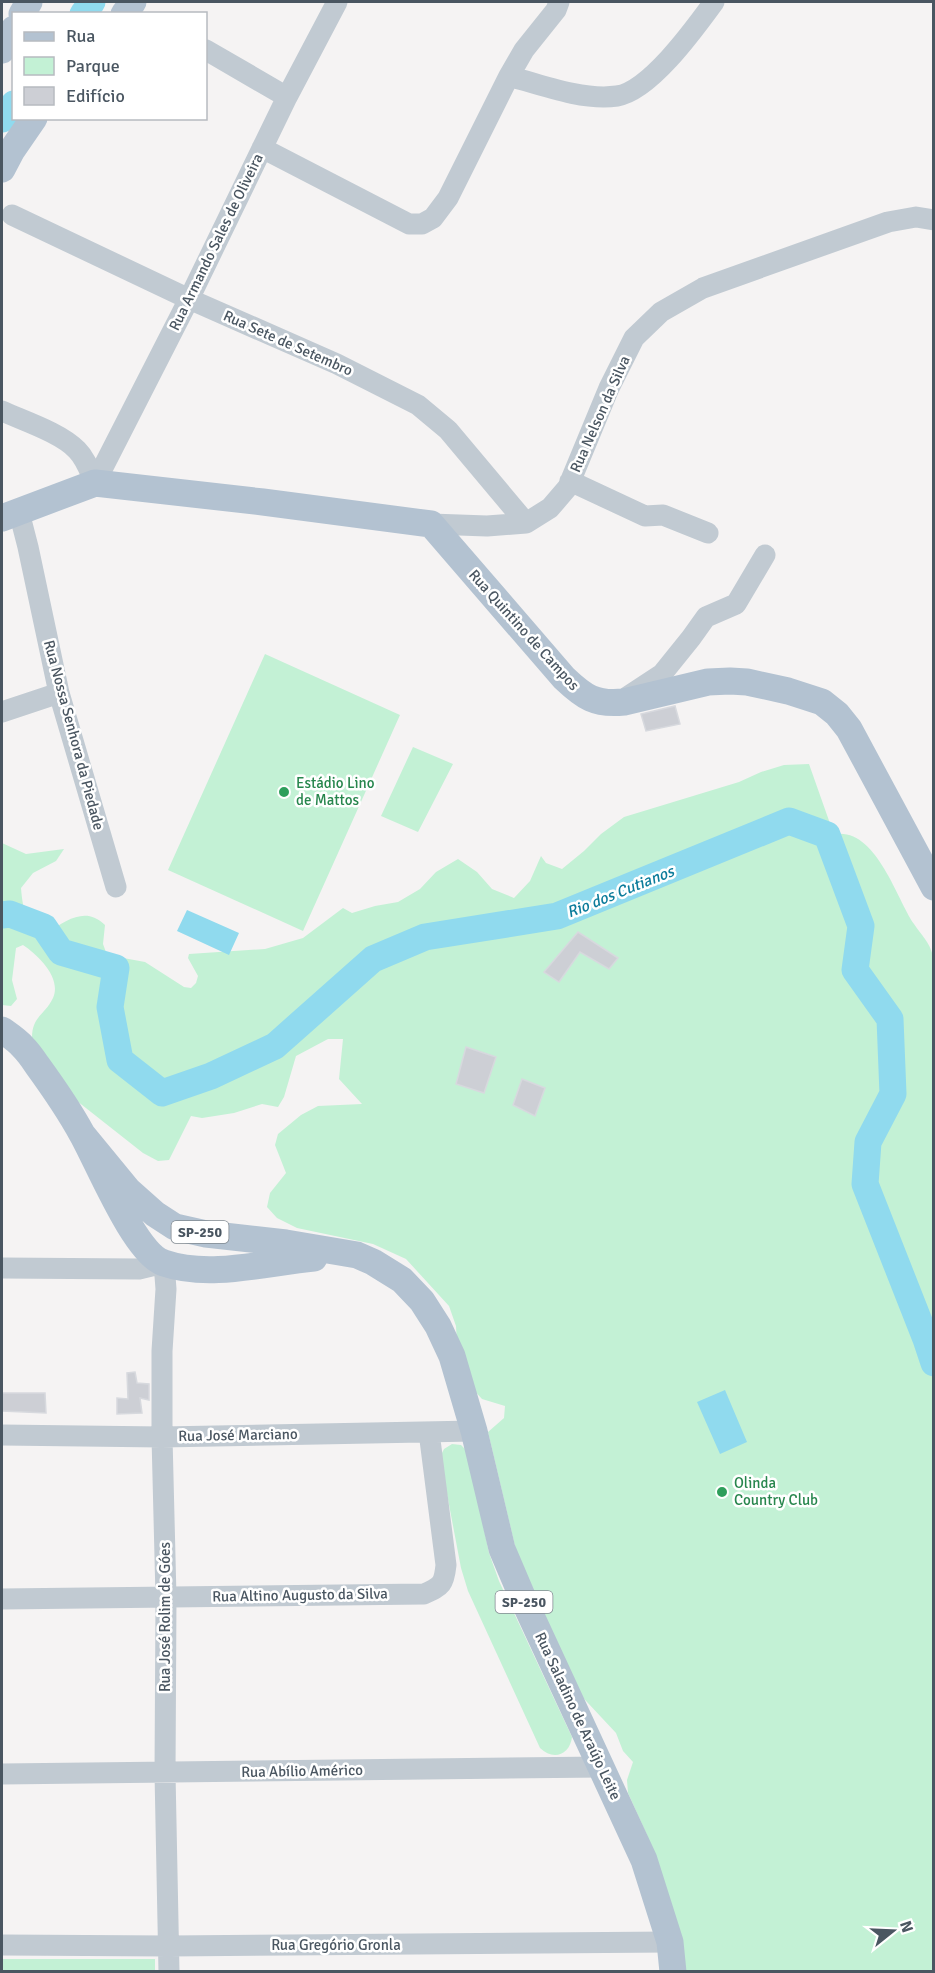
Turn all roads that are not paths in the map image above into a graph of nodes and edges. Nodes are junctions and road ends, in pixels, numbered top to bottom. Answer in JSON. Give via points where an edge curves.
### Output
{"nodes":[{"id":1,"x":337,"y":2,"type":"edge"},
{"id":2,"x":559,"y":2,"type":"edge"},
{"id":3,"x":714,"y":2,"type":"edge"},
{"id":4,"x":12,"y":32,"type":"edge"},
{"id":5,"x":2,"y":50,"type":"edge"},
{"id":6,"x":207,"y":51,"type":"edge"},
{"id":7,"x":509,"y":76,"type":"junction"},
{"id":8,"x":287,"y":97,"type":"junction"},
{"id":9,"x":33,"y":120,"type":"edge"},
{"id":10,"x":262,"y":148,"type":"junction"},
{"id":11,"x":2,"y":169,"type":"edge"},
{"id":12,"x":12,"y":215,"type":"dead end"},
{"id":13,"x":933,"y":220,"type":"edge"},
{"id":14,"x":189,"y":299,"type":"junction"},
{"id":15,"x":2,"y":411,"type":"edge"},
{"id":16,"x":570,"y":481,"type":"junction"},
{"id":17,"x":95,"y":483,"type":"junction"},
{"id":18,"x":10,"y":515,"type":"edge"},
{"id":19,"x":526,"y":523,"type":"junction"},
{"id":20,"x":431,"y":524,"type":"junction"},
{"id":21,"x":708,"y":533,"type":"dead end"},
{"id":22,"x":765,"y":555,"type":"dead end"},
{"id":23,"x":59,"y":693,"type":"junction"},
{"id":24,"x":612,"y":703,"type":"junction"},
{"id":25,"x":2,"y":712,"type":"edge"},
{"id":26,"x":116,"y":887,"type":"dead end"},
{"id":27,"x":933,"y":887,"type":"edge"},
{"id":28,"x":2,"y":1030,"type":"edge"},
{"id":29,"x":82,"y":1134,"type":"junction"},
{"id":30,"x":171,"y":1225,"type":"junction"},
{"id":31,"x":357,"y":1255,"type":"junction"},
{"id":32,"x":155,"y":1256,"type":"junction"},
{"id":33,"x":2,"y":1268,"type":"edge"},
{"id":34,"x":474,"y":1431,"type":"junction"},
{"id":35,"x":429,"y":1432,"type":"junction"},
{"id":36,"x":2,"y":1435,"type":"edge"},
{"id":37,"x":162,"y":1437,"type":"junction"},
{"id":38,"x":166,"y":1597,"type":"junction"},
{"id":39,"x":2,"y":1599,"type":"edge"},
{"id":40,"x":602,"y":1767,"type":"junction"},
{"id":41,"x":165,"y":1773,"type":"junction"},
{"id":42,"x":2,"y":1774,"type":"edge"},
{"id":43,"x":670,"y":1942,"type":"junction"},
{"id":44,"x":2,"y":1945,"type":"edge"},
{"id":45,"x":169,"y":1946,"type":"junction"},
{"id":46,"x":169,"y":1971,"type":"edge"},
{"id":47,"x":674,"y":1971,"type":"edge"}],
"edges":[{"from":1,"to":8,"type":"street","name":"Rua Armando Sales de Oliveira"},
{"from":2,"to":7,"type":"street"},
{"from":3,"to":7,"type":"street","via":[[665,63],[620,96],[598,98]]},
{"from":4,"to":5,"type":"main road"},
{"from":6,"to":8,"type":"street"},
{"from":7,"to":10,"type":"street","via":[[448,198],[433,218],[422,224],[409,224]]},
{"from":8,"to":10,"type":"street","name":"Rua Armando Sales de Oliveira"},
{"from":9,"to":11,"type":"main road"},
{"from":10,"to":14,"type":"street","name":"Rua Armando Sales de Oliveira"},
{"from":12,"to":14,"type":"street","name":"Rua Sete de Setembro"},
{"from":13,"to":16,"type":"street","name":"Rua Nelson da Silva","via":[[916,217],[888,222],[703,288],[661,312],[634,338]]},
{"from":14,"to":17,"type":"street","name":"Rua Armando Sales de Oliveira"},
{"from":14,"to":19,"type":"street","name":"Rua Sete de Setembro","via":[[338,364],[418,405],[448,430]]},
{"from":15,"to":17,"type":"street","via":[[76,449]]},
{"from":16,"to":19,"type":"street","name":"Rua Nelson da Silva","via":[[550,508]]},
{"from":16,"to":21,"type":"street","via":[[645,516],[663,515]]},
{"from":17,"to":18,"type":"main road"},
{"from":17,"to":20,"type":"main road"},
{"from":18,"to":23,"type":"street","name":"Rua Nossa Senhora da Piedade","via":[[28,547]]},
{"from":19,"to":20,"type":"street","name":"Rua Nelson da Silva"},
{"from":20,"to":24,"type":"main road","name":"Rua Quintino de Campos","via":[[564,678],[585,697]]},
{"from":22,"to":24,"type":"street","via":[[736,604],[706,617],[662,674],[634,694]]},
{"from":23,"to":25,"type":"street"},
{"from":23,"to":26,"type":"street","name":"Rua Nossa Senhora da Piedade"},
{"from":24,"to":27,"type":"main road","name":"Rua Quintino de Campos","via":[[708,682],[730,681],[788,691],[822,702],[849,729]]},
{"from":28,"to":29,"type":"main road","name":"Rua Saladino de Araújo Leite","number":"SP-250","via":[[24,1047]]},
{"from":29,"to":30,"type":"main road","name":"Rua Saladino de Araújo Leite","number":"SP-250","via":[[128,1190]]},
{"from":29,"to":32,"type":"main road","name":"Rua Saladino de Araújo Leite","number":"SP-250","via":[[108,1188]]},
{"from":30,"to":31,"type":"main road","name":"Rua Saladino de Araújo Leite","number":"SP-250"},
{"from":30,"to":32,"type":"main road","via":[[175,1246]]},
{"from":31,"to":32,"type":"main road","number":"SP-250","via":[[217,1270],[188,1268]]},
{"from":31,"to":34,"type":"main road","name":"Rua Saladino de Araújo Leite","number":"SP-250","via":[[402,1280],[422,1301],[452,1356]]},
{"from":32,"to":33,"type":"street","via":[[139,1269]]},
{"from":32,"to":37,"type":"street","name":"Rua José Rolim de Góes","via":[[166,1289]]},
{"from":34,"to":35,"type":"street","name":"Rua José Marciano"},
{"from":34,"to":40,"type":"main road","name":"Rua Saladino de Araújo Leite","number":"SP-250","via":[[502,1548]]},
{"from":35,"to":37,"type":"street","name":"Rua José Marciano"},
{"from":35,"to":38,"type":"street","name":"Rua Altino Augusto da Silva","via":[[446,1564],[445,1580],[436,1588],[424,1593]]},
{"from":36,"to":37,"type":"street","name":"Rua José Marciano"},
{"from":37,"to":38,"type":"street","name":"Rua José Rolim de Góes"},
{"from":38,"to":39,"type":"street","name":"Rua Altino Augusto da Silva"},
{"from":38,"to":41,"type":"street","name":"Rua José Rolim de Góes"},
{"from":40,"to":41,"type":"street","name":"Rua Abílio Américo"},
{"from":40,"to":43,"type":"main road","name":"Rua Saladino de Araújo Leite","number":"SP-250","via":[[644,1860]]},
{"from":41,"to":42,"type":"street","name":"Rua Abílio Américo"},
{"from":41,"to":45,"type":"street","name":"Rua José Rolim de Góes"},
{"from":43,"to":45,"type":"street","name":"Rua Gregório Gronla"},
{"from":43,"to":47,"type":"main road","name":"Rua Saladino de Araújo Leite","number":"SP-250"},
{"from":44,"to":45,"type":"street","name":"Rua Gregório Gronla"},
{"from":45,"to":46,"type":"street","name":"Rua José Rolim de Góes"}]}
